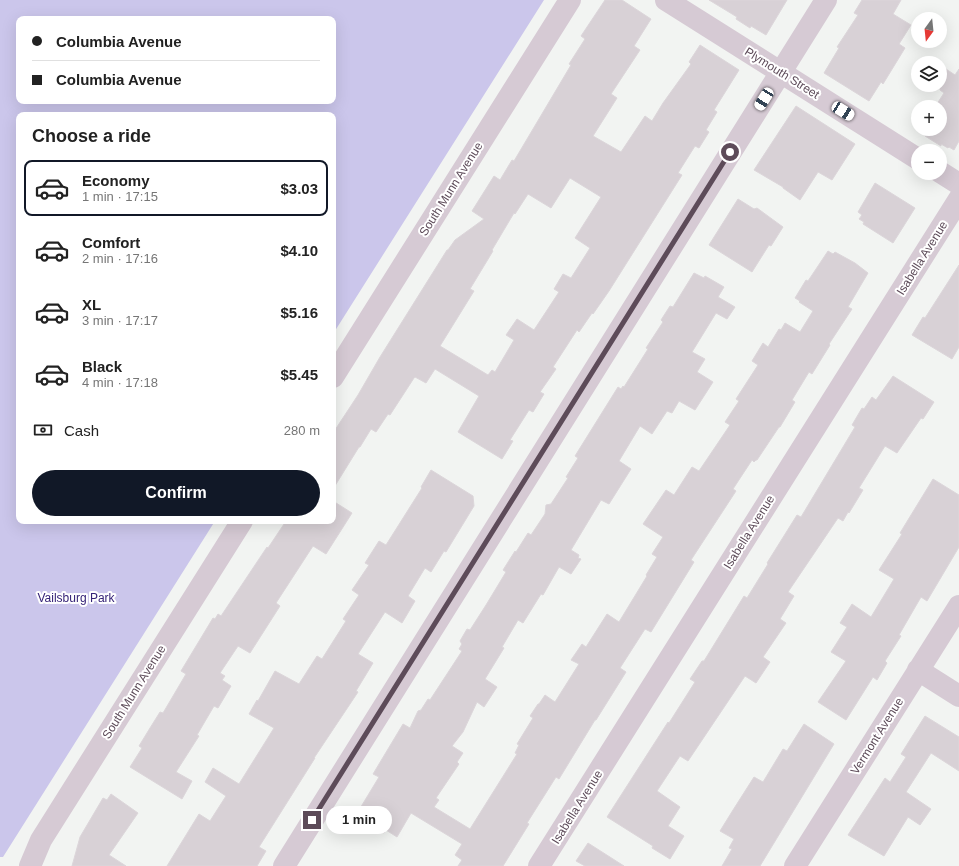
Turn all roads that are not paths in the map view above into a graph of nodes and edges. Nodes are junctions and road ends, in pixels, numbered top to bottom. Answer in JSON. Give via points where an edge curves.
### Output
{"nodes":[{"id":1,"x":570,"y":0,"type":"edge"},
{"id":2,"x":666,"y":0,"type":"edge"},
{"id":3,"x":826,"y":0,"type":"edge"},
{"id":4,"x":781,"y":72,"type":"junction"},
{"id":5,"x":911,"y":154,"type":"edge"},
{"id":6,"x":947,"y":176,"type":"edge"},
{"id":7,"x":959,"y":184,"type":"edge"},
{"id":8,"x":959,"y":198,"type":"edge"},
{"id":9,"x":336,"y":372,"type":"edge"},
{"id":10,"x":240,"y":524,"type":"edge"},
{"id":11,"x":959,"y":606,"type":"edge"},
{"id":12,"x":918,"y":670,"type":"junction"},
{"id":13,"x":959,"y":696,"type":"edge"},
{"id":14,"x":30,"y":866,"type":"edge"},
{"id":15,"x":284,"y":866,"type":"edge"},
{"id":16,"x":539,"y":866,"type":"edge"},
{"id":17,"x":795,"y":866,"type":"edge"}],
"edges":[{"from":1,"to":9,"type":"street","name":"South Munn Avenue"},
{"from":2,"to":4,"type":"street","name":"Plymouth Street"},
{"from":3,"to":4,"type":"street"},
{"from":4,"to":5,"type":"street","name":"Plymouth Street"},
{"from":4,"to":15,"type":"street"},
{"from":6,"to":7,"type":"street"},
{"from":8,"to":16,"type":"street","name":"Isabella Avenue"},
{"from":10,"to":14,"type":"street","name":"South Munn Avenue","via":[[41,840]]},
{"from":11,"to":12,"type":"street","name":"Vermont Avenue"},
{"from":12,"to":13,"type":"street"},
{"from":12,"to":17,"type":"street","name":"Vermont Avenue"}]}
